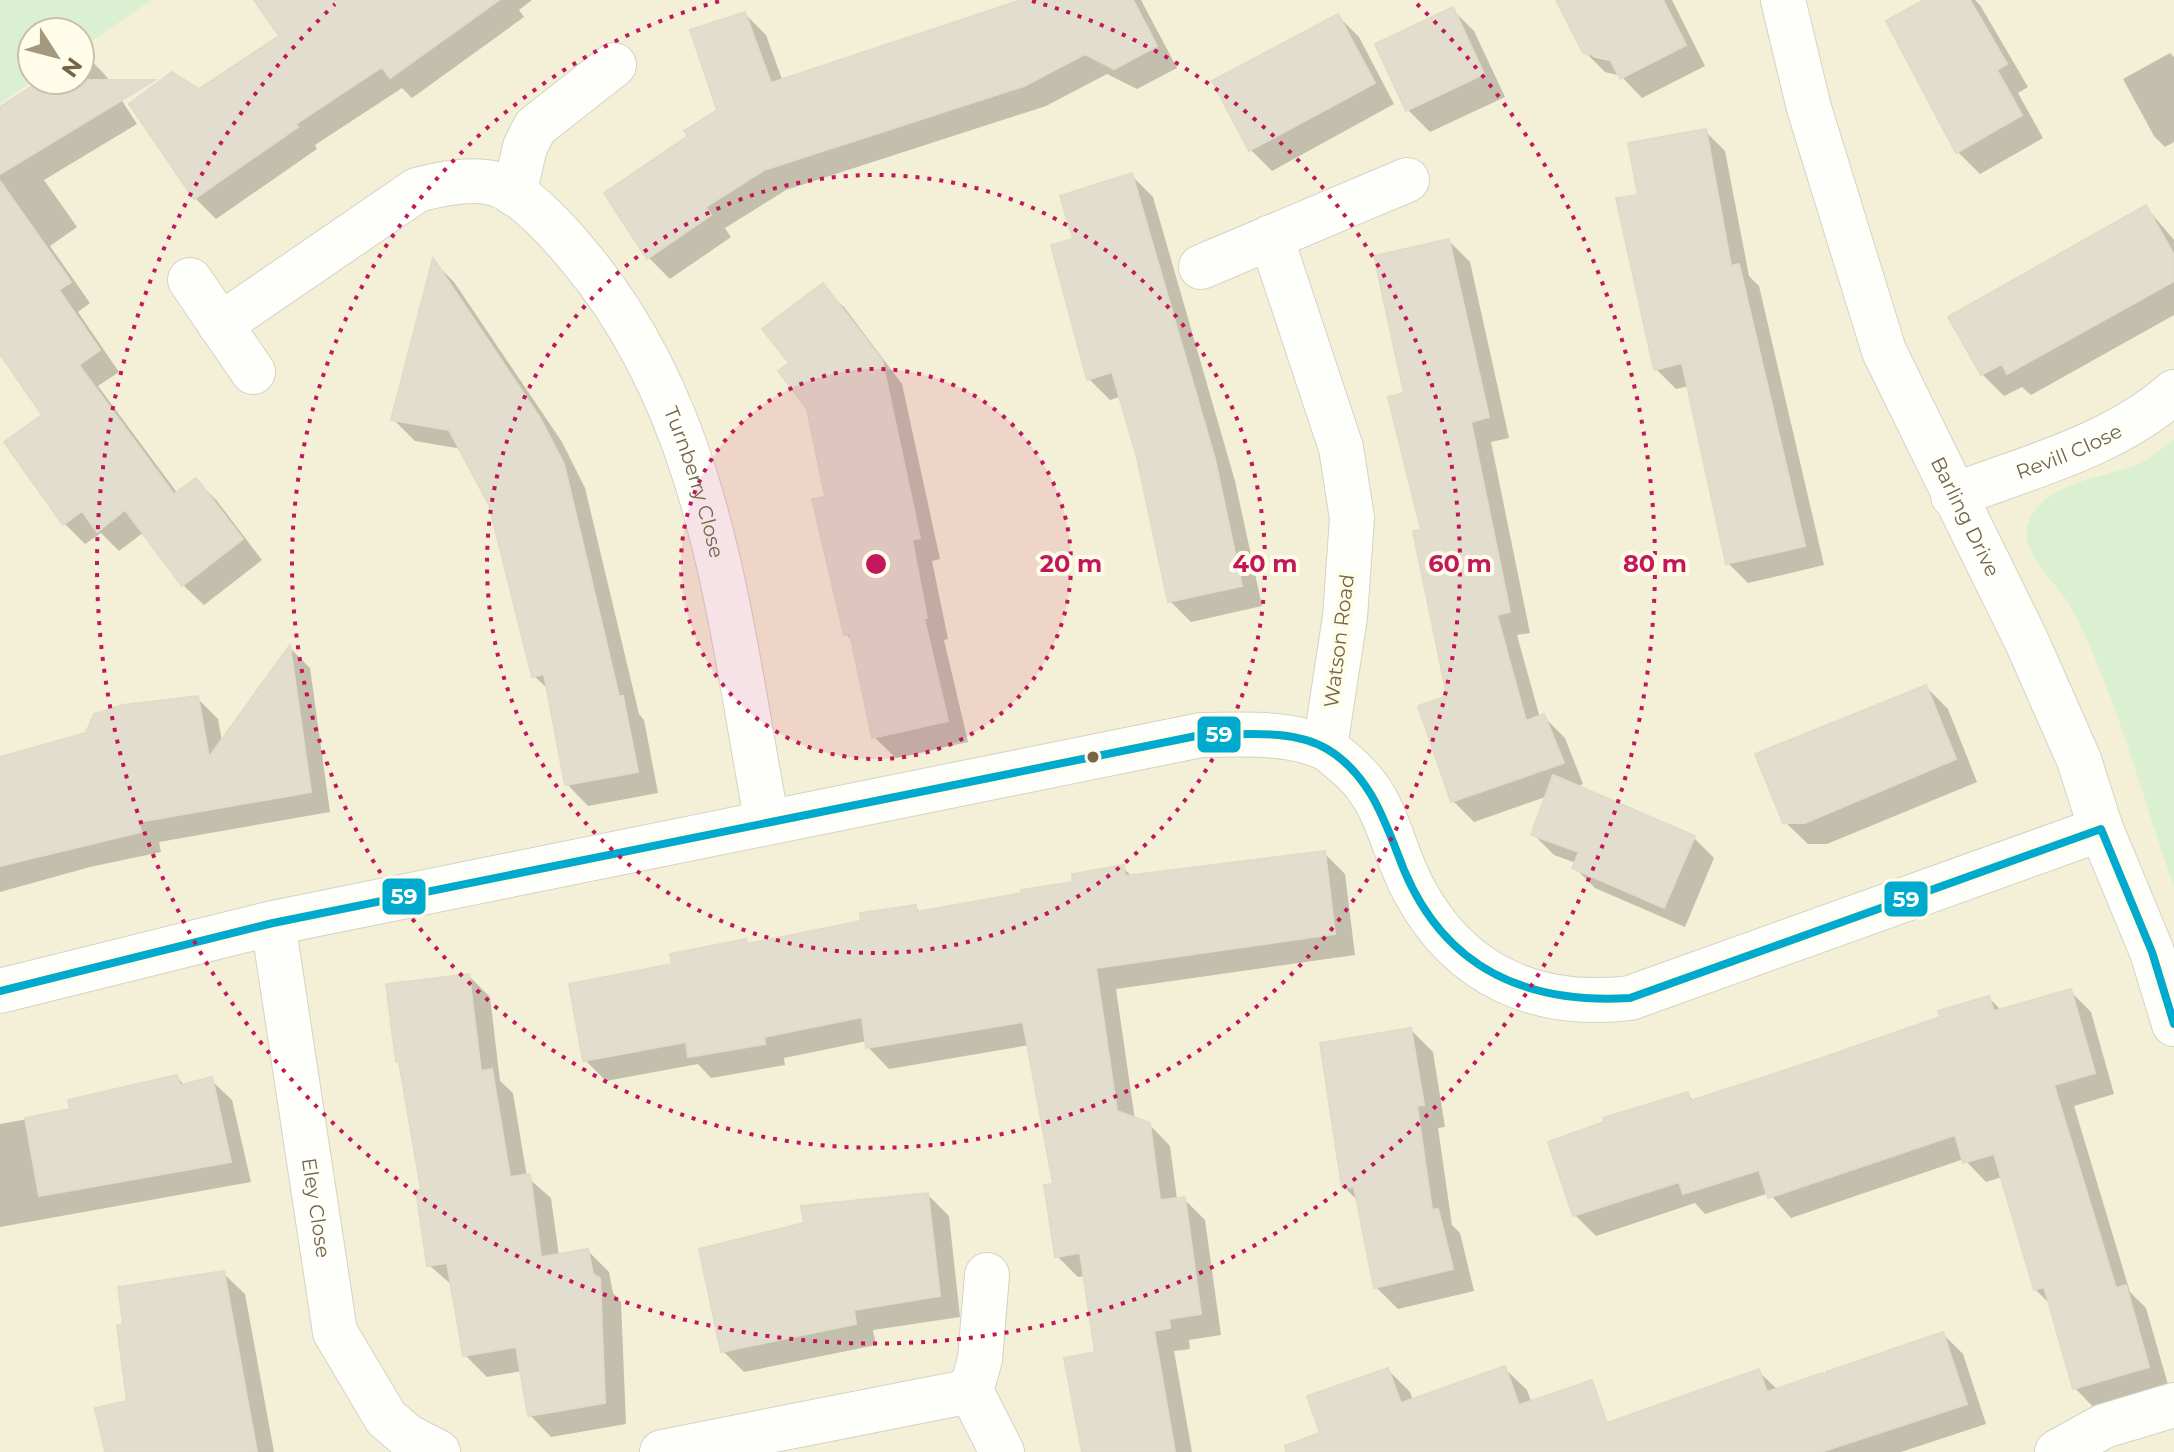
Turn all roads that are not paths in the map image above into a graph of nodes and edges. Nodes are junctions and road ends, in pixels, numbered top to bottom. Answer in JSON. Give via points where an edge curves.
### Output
{"nodes":[{"id":1,"x":1783,"y":0,"type":"edge"},
{"id":2,"x":614,"y":65,"type":"dead end"},
{"id":3,"x":1407,"y":180,"type":"dead end"},
{"id":4,"x":514,"y":194,"type":"junction"},
{"id":5,"x":1271,"y":237,"type":"junction"},
{"id":6,"x":1201,"y":267,"type":"dead end"},
{"id":7,"x":190,"y":280,"type":"dead end"},
{"id":8,"x":220,"y":325,"type":"junction"},
{"id":9,"x":253,"y":372,"type":"dead end"},
{"id":10,"x":2174,"y":392,"type":"edge"},
{"id":11,"x":1953,"y":496,"type":"junction"},
{"id":12,"x":1325,"y":747,"type":"junction"},
{"id":13,"x":767,"y":822,"type":"junction"},
{"id":14,"x":2101,"y":829,"type":"junction"},
{"id":15,"x":273,"y":923,"type":"junction"},
{"id":16,"x":0,"y":991,"type":"edge"},
{"id":17,"x":2174,"y":1024,"type":"edge"},
{"id":18,"x":987,"y":1275,"type":"dead end"},
{"id":19,"x":971,"y":1391,"type":"junction"},
{"id":20,"x":2174,"y":1405,"type":"edge"},
{"id":21,"x":438,"y":1452,"type":"edge"},
{"id":22,"x":662,"y":1452,"type":"edge"},
{"id":23,"x":1002,"y":1452,"type":"edge"},
{"id":24,"x":2057,"y":1452,"type":"edge"}],
"edges":[{"from":1,"to":11,"type":"street","name":"Barling Drive","via":[[1809,108],[1884,351]]},
{"from":2,"to":4,"type":"street","via":[[535,127]]},
{"from":3,"to":5,"type":"street"},
{"from":4,"to":8,"type":"street","name":"Turnberry Close","via":[[499,184],[449,181],[417,190]]},
{"from":4,"to":13,"type":"street","name":"Turnberry Close","via":[[561,235],[605,286],[642,346],[685,437],[712,536]]},
{"from":5,"to":6,"type":"street"},
{"from":5,"to":12,"type":"street","name":"Watson Road","via":[[1341,448],[1352,518],[1345,617]]},
{"from":7,"to":8,"type":"street"},
{"from":8,"to":9,"type":"street"},
{"from":10,"to":11,"type":"street","name":"Revill Close","via":[[2146,417],[2115,433]]},
{"from":11,"to":14,"type":"street","name":"Barling Drive","via":[[2033,655],[2079,760]]},
{"from":12,"to":13,"type":"street","via":[[1264,735],[1201,735]]},
{"from":12,"to":14,"type":"street","via":[[1362,777],[1381,803],[1415,892],[1448,939],[1497,979],[1534,993],[1589,1002],[1630,998]]},
{"from":13,"to":15,"type":"street"},
{"from":14,"to":17,"type":"street","name":"Barling Drive","via":[[2152,952]]},
{"from":15,"to":16,"type":"street"},
{"from":15,"to":21,"type":"street","name":"Eley Close","via":[[335,1332],[386,1418]]},
{"from":18,"to":19,"type":"street","via":[[980,1359]]},
{"from":19,"to":22,"type":"street"},
{"from":19,"to":23,"type":"street"},
{"from":20,"to":24,"type":"street","via":[[2104,1426]]}]}
